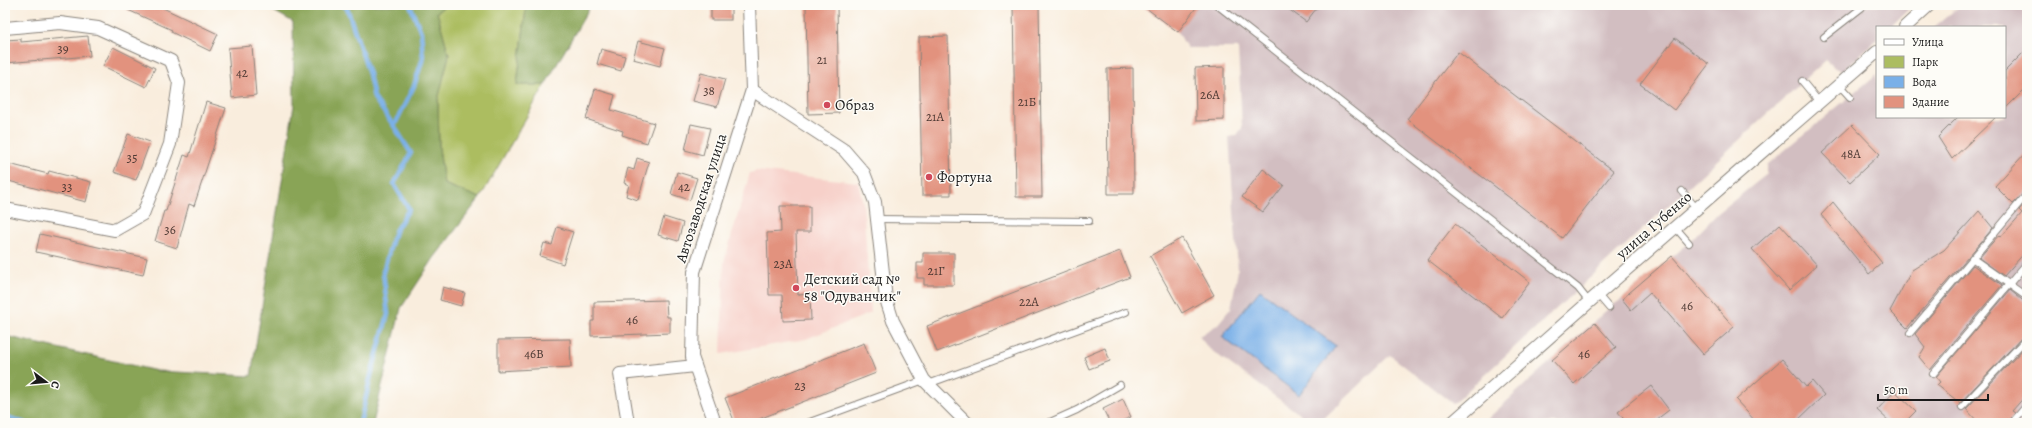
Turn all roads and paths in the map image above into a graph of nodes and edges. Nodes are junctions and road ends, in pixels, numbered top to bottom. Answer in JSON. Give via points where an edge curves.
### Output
{"nodes":[{"id":1,"x":749,"y":5,"type":"edge"},
{"id":2,"x":1217,"y":5,"type":"edge"},
{"id":3,"x":1865,"y":5,"type":"edge"},
{"id":4,"x":1929,"y":5,"type":"edge"},
{"id":5,"x":1906,"y":26,"type":"edge"},
{"id":6,"x":5,"y":28,"type":"edge"},
{"id":7,"x":1824,"y":36,"type":"dead end"},
{"id":8,"x":1876,"y":53,"type":"edge"},
{"id":9,"x":1802,"y":81,"type":"dead end"},
{"id":10,"x":1840,"y":86,"type":"junction"},
{"id":11,"x":752,"y":90,"type":"junction"},
{"id":12,"x":1850,"y":97,"type":"dead end"},
{"id":13,"x":1820,"y":103,"type":"junction"},
{"id":14,"x":1682,"y":191,"type":"dead end"},
{"id":15,"x":2027,"y":194,"type":"edge"},
{"id":16,"x":5,"y":209,"type":"edge"},
{"id":17,"x":1696,"y":209,"type":"junction"},
{"id":18,"x":877,"y":219,"type":"junction"},
{"id":19,"x":1089,"y":221,"type":"dead end"},
{"id":20,"x":1675,"y":227,"type":"junction"},
{"id":21,"x":1689,"y":243,"type":"dead end"},
{"id":22,"x":1972,"y":258,"type":"junction"},
{"id":23,"x":2027,"y":263,"type":"edge"},
{"id":24,"x":2009,"y":283,"type":"junction"},
{"id":25,"x":2027,"y":297,"type":"edge"},
{"id":26,"x":1593,"y":298,"type":"junction"},
{"id":27,"x":1609,"y":308,"type":"dead end"},
{"id":28,"x":1126,"y":312,"type":"dead end"},
{"id":29,"x":1910,"y":333,"type":"dead end"},
{"id":30,"x":2027,"y":338,"type":"edge"},
{"id":31,"x":695,"y":366,"type":"junction"},
{"id":32,"x":1933,"y":374,"type":"dead end"},
{"id":33,"x":926,"y":382,"type":"junction"},
{"id":34,"x":1120,"y":385,"type":"dead end"},
{"id":35,"x":2027,"y":405,"type":"edge"},
{"id":36,"x":1962,"y":406,"type":"dead end"},
{"id":37,"x":628,"y":423,"type":"edge"},
{"id":38,"x":715,"y":423,"type":"edge"},
{"id":39,"x":807,"y":423,"type":"edge"},
{"id":40,"x":967,"y":423,"type":"edge"},
{"id":41,"x":1048,"y":423,"type":"edge"},
{"id":42,"x":1452,"y":423,"type":"edge"},
{"id":43,"x":2012,"y":423,"type":"edge"}],
"edges":[{"from":1,"to":11,"type":"street","name":"Автозаводская улица"},
{"from":2,"to":26,"type":"lane"},
{"from":3,"to":7,"type":"lane"},
{"from":4,"to":5,"type":"street"},
{"from":6,"to":16,"type":"street","via":[[60,23],[98,28],[171,61],[179,82],[170,144],[143,214],[115,230]]},
{"from":8,"to":10,"type":"street","name":"улица Губенко"},
{"from":9,"to":13,"type":"lane"},
{"from":10,"to":12,"type":"lane"},
{"from":10,"to":13,"type":"street","name":"улица Губенко"},
{"from":11,"to":18,"type":"street","via":[[844,150],[864,172],[875,202]]},
{"from":11,"to":31,"type":"street","name":"Автозаводская улица","via":[[694,272],[692,357]]},
{"from":13,"to":17,"type":"street","name":"улица Губенко"},
{"from":14,"to":17,"type":"lane"},
{"from":15,"to":22,"type":"lane"},
{"from":17,"to":20,"type":"street","name":"улица Губенко"},
{"from":18,"to":19,"type":"lane"},
{"from":18,"to":33,"type":"street","via":[[886,299],[893,321]]},
{"from":20,"to":21,"type":"lane"},
{"from":20,"to":26,"type":"street","name":"улица Губенко"},
{"from":22,"to":24,"type":"lane"},
{"from":22,"to":29,"type":"lane"},
{"from":23,"to":24,"type":"lane"},
{"from":24,"to":25,"type":"lane"},
{"from":24,"to":32,"type":"lane"},
{"from":26,"to":27,"type":"lane"},
{"from":26,"to":42,"type":"street","name":"улица Губенко"},
{"from":28,"to":33,"type":"lane"},
{"from":30,"to":36,"type":"lane"},
{"from":31,"to":37,"type":"street","via":[[620,374]]},
{"from":31,"to":38,"type":"street","name":"Автозаводская улица"},
{"from":33,"to":39,"type":"lane"},
{"from":33,"to":40,"type":"street"},
{"from":34,"to":41,"type":"lane"},
{"from":35,"to":43,"type":"lane"}]}
